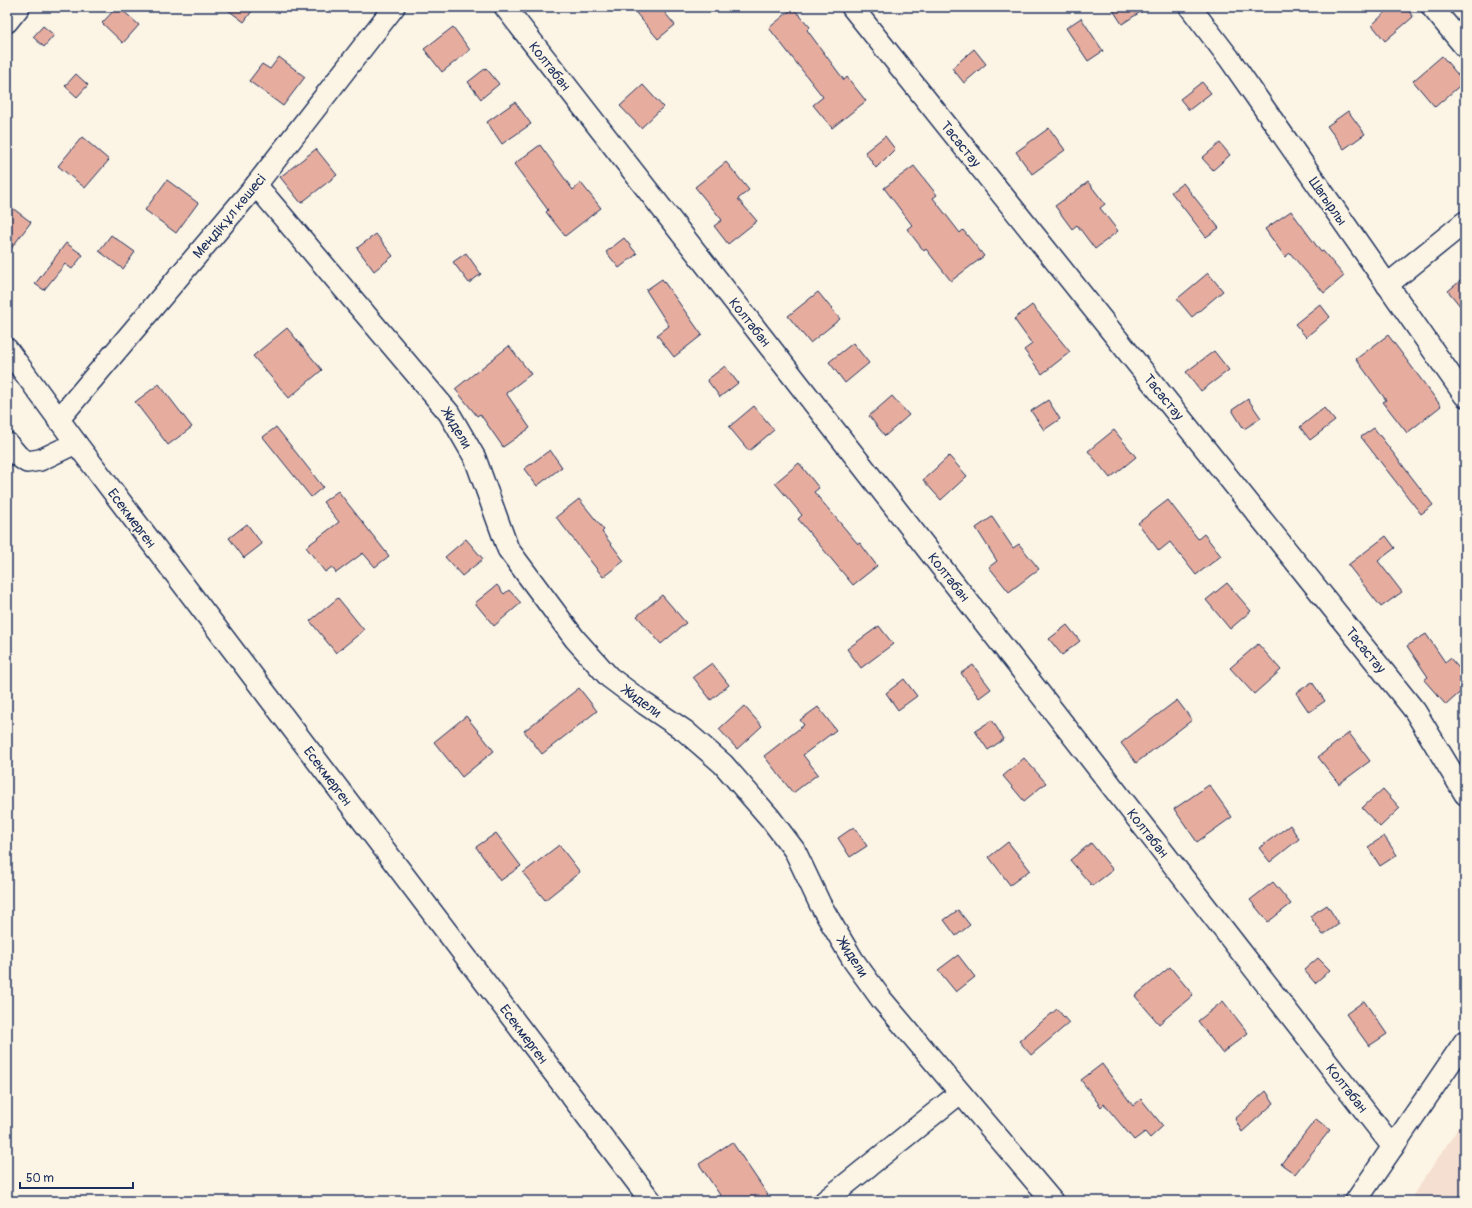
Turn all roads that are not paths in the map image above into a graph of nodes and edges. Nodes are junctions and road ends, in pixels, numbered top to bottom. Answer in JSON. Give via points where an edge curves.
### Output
{"nodes":[{"id":1,"x":19,"y":7,"type":"edge"},
{"id":2,"x":394,"y":7,"type":"edge"},
{"id":3,"x":504,"y":7,"type":"edge"},
{"id":4,"x":852,"y":7,"type":"edge"},
{"id":5,"x":1190,"y":7,"type":"edge"},
{"id":6,"x":1432,"y":7,"type":"edge"},
{"id":7,"x":7,"y":22,"type":"edge"},
{"id":8,"x":1465,"y":47,"type":"edge"},
{"id":9,"x":256,"y":185,"type":"junction"},
{"id":10,"x":1465,"y":222,"type":"edge"},
{"id":11,"x":1387,"y":285,"type":"junction"},
{"id":12,"x":7,"y":350,"type":"edge"},
{"id":13,"x":1465,"y":396,"type":"edge"},
{"id":14,"x":58,"y":420,"type":"junction"},
{"id":15,"x":7,"y":443,"type":"edge"},
{"id":16,"x":76,"y":443,"type":"junction"},
{"id":17,"x":1465,"y":794,"type":"edge"},
{"id":18,"x":1465,"y":1041,"type":"edge"},
{"id":19,"x":960,"y":1093,"type":"junction"},
{"id":20,"x":1393,"y":1147,"type":"junction"},
{"id":21,"x":651,"y":1201,"type":"edge"},
{"id":22,"x":825,"y":1201,"type":"edge"},
{"id":23,"x":1052,"y":1201,"type":"edge"},
{"id":24,"x":1356,"y":1201,"type":"edge"}],
"edges":[{"from":1,"to":7,"type":"street"},
{"from":2,"to":9,"type":"street","name":"Меңдіқұл көшесі"},
{"from":3,"to":20,"type":"street","name":"Колтабан"},
{"from":4,"to":17,"type":"street","name":"Тасастау","via":[[1415,710]]},
{"from":5,"to":11,"type":"street","name":"Шагырлы","via":[[1229,58]]},
{"from":6,"to":8,"type":"street"},
{"from":9,"to":14,"type":"street","name":"Меңдіқұл көшесі"},
{"from":9,"to":19,"type":"street","name":"Жидели","via":[[449,413],[475,458],[508,549],[575,639],[609,677],[685,731],[723,764],[770,818],[795,851],[820,904],[858,966],[882,1000]]},
{"from":10,"to":11,"type":"street"},
{"from":11,"to":13,"type":"street","name":"Шагырлы"},
{"from":12,"to":14,"type":"street","name":"Eсекмерген"},
{"from":14,"to":16,"type":"street","name":"Eсекмерген"},
{"from":15,"to":16,"type":"street","via":[[27,462],[40,460]]},
{"from":16,"to":21,"type":"street","name":"Eсекмерген"},
{"from":18,"to":20,"type":"street"},
{"from":19,"to":22,"type":"street"},
{"from":19,"to":23,"type":"street","name":"Жидели"},
{"from":20,"to":24,"type":"street"}]}
